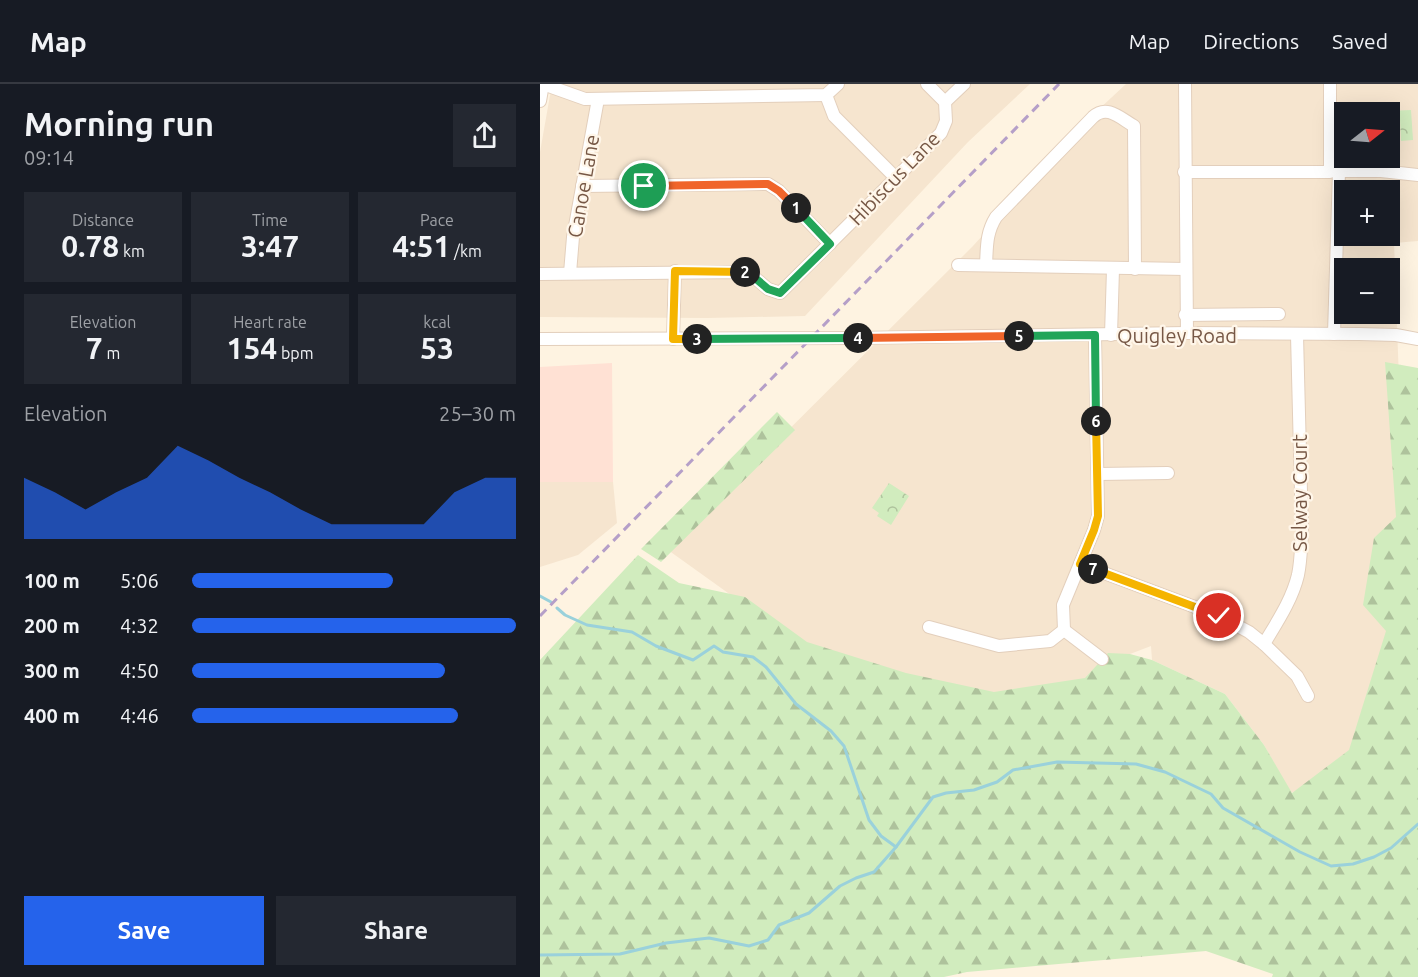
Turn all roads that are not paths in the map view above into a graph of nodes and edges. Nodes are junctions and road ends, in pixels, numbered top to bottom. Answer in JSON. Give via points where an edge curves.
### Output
{"nodes":[{"id":1,"x":543,"y":84,"type":"edge"},
{"id":2,"x":838,"y":84,"type":"edge"},
{"id":3,"x":927,"y":84,"type":"edge"},
{"id":4,"x":964,"y":84,"type":"edge"},
{"id":5,"x":1185,"y":84,"type":"edge"},
{"id":6,"x":1330,"y":84,"type":"edge"},
{"id":7,"x":826,"y":95,"type":"junction"},
{"id":8,"x":598,"y":99,"type":"junction"},
{"id":9,"x":540,"y":101,"type":"edge"},
{"id":10,"x":945,"y":102,"type":"junction"},
{"id":11,"x":1184,"y":172,"type":"junction"},
{"id":12,"x":1418,"y":175,"type":"edge"},
{"id":13,"x":896,"y":178,"type":"junction"},
{"id":14,"x":582,"y":186,"type":"junction"},
{"id":15,"x":830,"y":244,"type":"junction"},
{"id":16,"x":958,"y":265,"type":"dead end"},
{"id":17,"x":986,"y":265,"type":"junction"},
{"id":18,"x":1113,"y":268,"type":"junction"},
{"id":19,"x":1135,"y":269,"type":"junction"},
{"id":20,"x":1186,"y":269,"type":"junction"},
{"id":21,"x":675,"y":271,"type":"junction"},
{"id":22,"x":570,"y":273,"type":"junction"},
{"id":23,"x":540,"y":274,"type":"edge"},
{"id":24,"x":1279,"y":314,"type":"dead end"},
{"id":25,"x":1185,"y":315,"type":"junction"},
{"id":26,"x":1187,"y":333,"type":"junction"},
{"id":27,"x":1334,"y":334,"type":"junction"},
{"id":28,"x":1095,"y":335,"type":"junction"},
{"id":29,"x":1112,"y":335,"type":"junction"},
{"id":30,"x":1297,"y":335,"type":"junction"},
{"id":31,"x":540,"y":339,"type":"edge"},
{"id":32,"x":673,"y":339,"type":"junction"},
{"id":33,"x":1418,"y":339,"type":"edge"},
{"id":34,"x":1168,"y":473,"type":"dead end"},
{"id":35,"x":1098,"y":474,"type":"junction"},
{"id":36,"x":1080,"y":564,"type":"junction"},
{"id":37,"x":929,"y":627,"type":"dead end"},
{"id":38,"x":1064,"y":630,"type":"junction"},
{"id":39,"x":1264,"y":644,"type":"junction"},
{"id":40,"x":1102,"y":659,"type":"dead end"},
{"id":41,"x":1308,"y":696,"type":"dead end"}],
"edges":[{"from":1,"to":8,"type":"street","via":[[585,99]]},
{"from":1,"to":9,"type":"street"},
{"from":2,"to":7,"type":"street"},
{"from":3,"to":10,"type":"street"},
{"from":4,"to":10,"type":"street"},
{"from":5,"to":11,"type":"street"},
{"from":6,"to":11,"type":"street","via":[[1330,172]]},
{"from":7,"to":8,"type":"street"},
{"from":7,"to":13,"type":"street","via":[[834,116]]},
{"from":8,"to":14,"type":"street","name":"Canoe Lane"},
{"from":10,"to":13,"type":"street","name":"Hibiscus Lane","via":[[946,120],[941,134]]},
{"from":11,"to":20,"type":"street"},
{"from":12,"to":27,"type":"street","via":[[1338,171]]},
{"from":13,"to":15,"type":"street","name":"Hibiscus Lane"},
{"from":14,"to":15,"type":"street","via":[[768,184]]},
{"from":14,"to":22,"type":"street","name":"Canoe Lane"},
{"from":15,"to":21,"type":"street","name":"Hibiscus Lane","via":[[780,293],[768,289],[748,272]]},
{"from":16,"to":17,"type":"street"},
{"from":17,"to":18,"type":"street"},
{"from":17,"to":19,"type":"street","via":[[987,238],[996,217],[1103,110],[1134,126]]},
{"from":18,"to":19,"type":"street"},
{"from":18,"to":29,"type":"street"},
{"from":19,"to":20,"type":"street"},
{"from":20,"to":25,"type":"street"},
{"from":21,"to":22,"type":"street","name":"Hibiscus Lane"},
{"from":21,"to":32,"type":"street"},
{"from":22,"to":23,"type":"street","name":"Hibiscus Lane"},
{"from":24,"to":25,"type":"street"},
{"from":25,"to":26,"type":"street"},
{"from":26,"to":29,"type":"street","name":"Quigley Road"},
{"from":26,"to":30,"type":"street","name":"Quigley Road"},
{"from":27,"to":30,"type":"street","name":"Quigley Road"},
{"from":27,"to":33,"type":"street","name":"Quigley Road"},
{"from":28,"to":29,"type":"street","name":"Quigley Road"},
{"from":28,"to":32,"type":"street","name":"Quigley Road"},
{"from":28,"to":35,"type":"street"},
{"from":30,"to":39,"type":"street","name":"Selway Court","via":[[1300,558],[1290,598]]},
{"from":31,"to":32,"type":"street","name":"Quigley Road"},
{"from":34,"to":35,"type":"street"},
{"from":35,"to":36,"type":"street","via":[[1098,516]]},
{"from":36,"to":38,"type":"street","via":[[1063,605]]},
{"from":36,"to":39,"type":"street","via":[[1219,616]]},
{"from":37,"to":38,"type":"street","via":[[999,646],[1050,641]]},
{"from":38,"to":40,"type":"street"},
{"from":39,"to":41,"type":"street","via":[[1297,675]]}]}
